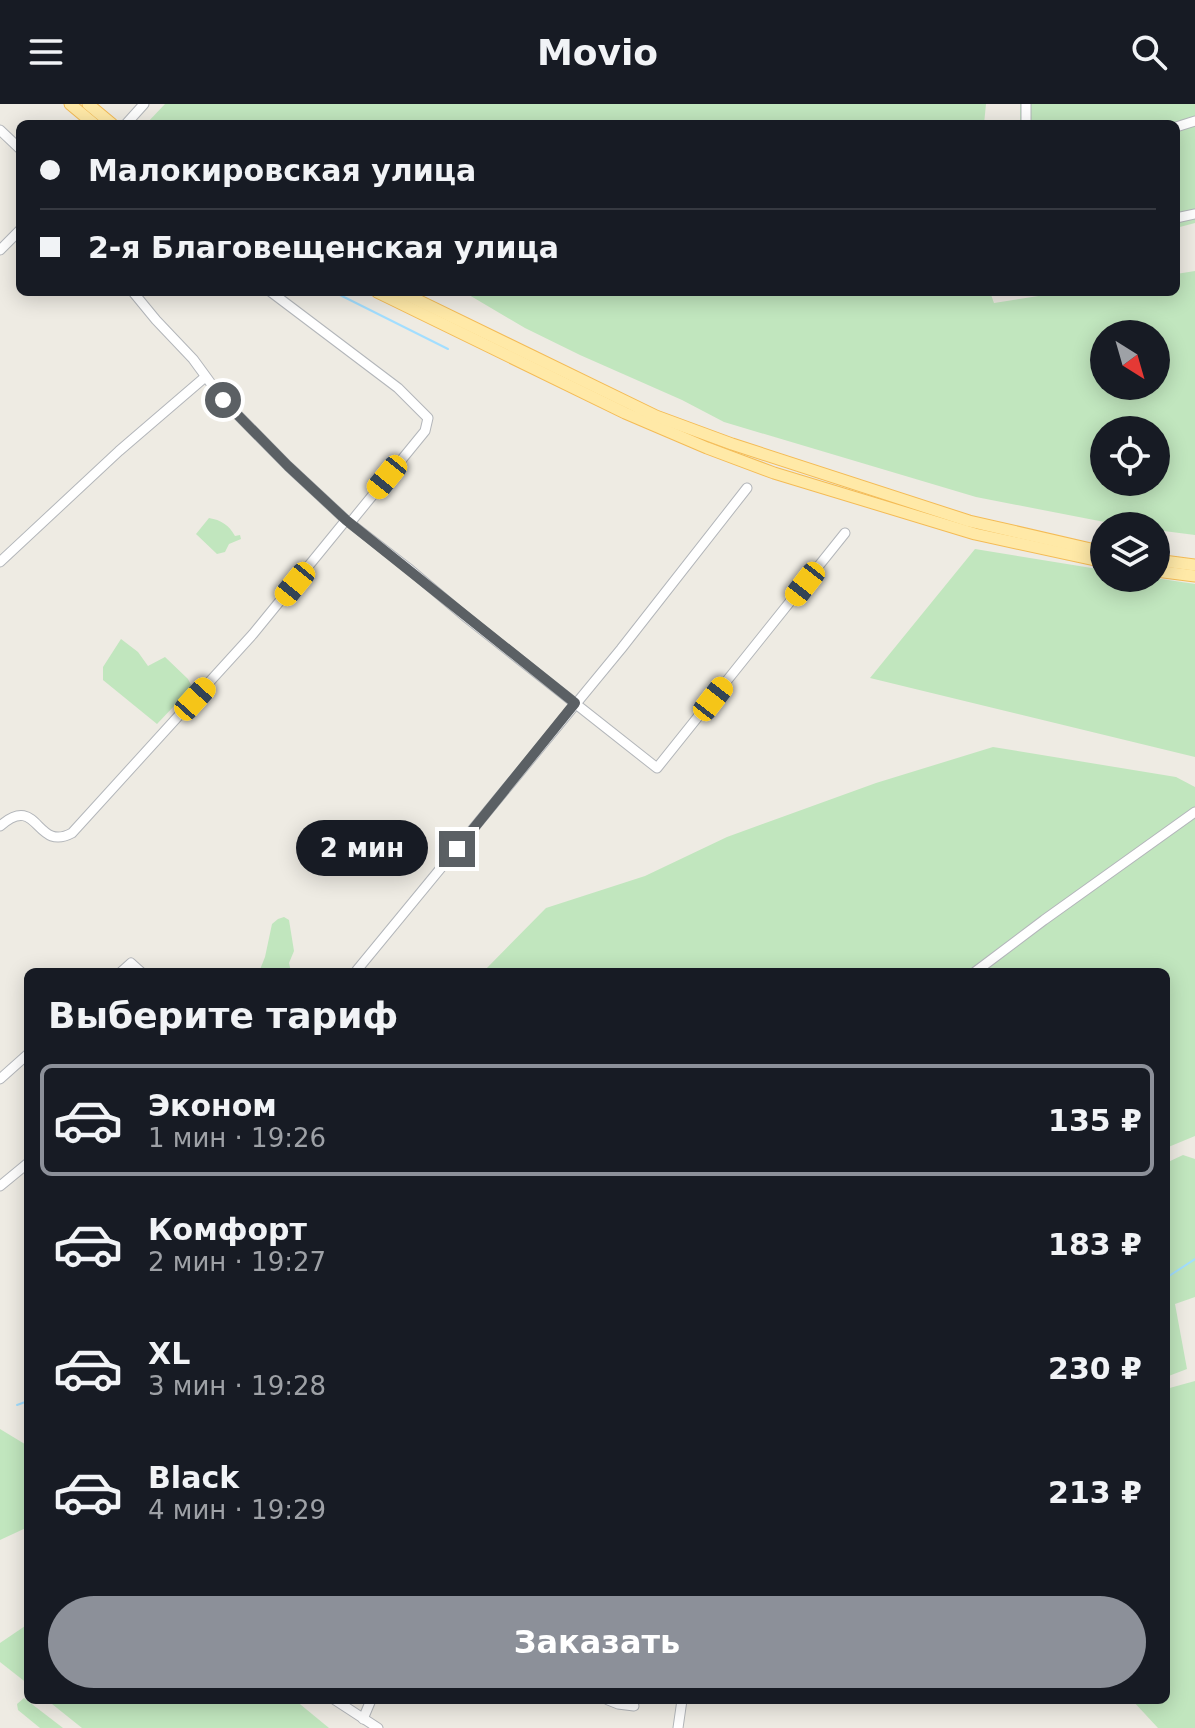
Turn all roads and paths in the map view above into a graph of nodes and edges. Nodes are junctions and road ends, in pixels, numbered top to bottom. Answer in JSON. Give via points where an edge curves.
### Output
{"nodes":[{"id":1,"x":70,"y":104,"type":"edge"},
{"id":2,"x":88,"y":104,"type":"edge"},
{"id":3,"x":144,"y":104,"type":"edge"},
{"id":4,"x":89,"y":120,"type":"edge"},
{"id":5,"x":107,"y":120,"type":"edge"},
{"id":6,"x":130,"y":120,"type":"edge"},
{"id":7,"x":0,"y":130,"type":"edge"},
{"id":8,"x":16,"y":145,"type":"edge"},
{"id":9,"x":16,"y":234,"type":"edge"},
{"id":10,"x":0,"y":250,"type":"edge"},
{"id":11,"x":136,"y":296,"type":"edge"},
{"id":12,"x":276,"y":296,"type":"edge"},
{"id":13,"x":385,"y":296,"type":"edge"},
{"id":14,"x":409,"y":296,"type":"edge"},
{"id":15,"x":204,"y":378,"type":"junction"},
{"id":16,"x":747,"y":488,"type":"dead end"},
{"id":17,"x":348,"y":522,"type":"junction"},
{"id":18,"x":845,"y":533,"type":"dead end"},
{"id":19,"x":1090,"y":549,"type":"edge"},
{"id":20,"x":1090,"y":559,"type":"edge"},
{"id":21,"x":0,"y":562,"type":"edge"},
{"id":22,"x":1170,"y":562,"type":"edge"},
{"id":23,"x":1195,"y":565,"type":"edge"},
{"id":24,"x":1170,"y":573,"type":"edge"},
{"id":25,"x":1195,"y":576,"type":"edge"},
{"id":26,"x":575,"y":703,"type":"junction"},
{"id":27,"x":1195,"y":812,"type":"edge"},
{"id":28,"x":0,"y":826,"type":"edge"},
{"id":29,"x":359,"y":968,"type":"edge"},
{"id":30,"x":980,"y":968,"type":"edge"},
{"id":31,"x":24,"y":1058,"type":"edge"},
{"id":32,"x":0,"y":1079,"type":"edge"},
{"id":33,"x":24,"y":1166,"type":"edge"},
{"id":34,"x":0,"y":1186,"type":"edge"},
{"id":35,"x":341,"y":1704,"type":"edge"},
{"id":36,"x":369,"y":1704,"type":"edge"},
{"id":37,"x":618,"y":1704,"type":"edge"},
{"id":38,"x":681,"y":1704,"type":"edge"},
{"id":39,"x":634,"y":1706,"type":"dead end"},
{"id":40,"x":363,"y":1719,"type":"junction"},
{"id":41,"x":378,"y":1728,"type":"edge"},
{"id":42,"x":678,"y":1728,"type":"edge"}],
"edges":[{"from":1,"to":4,"type":"main road"},
{"from":2,"to":5,"type":"main road"},
{"from":3,"to":6,"type":"street"},
{"from":7,"to":8,"type":"street"},
{"from":9,"to":10,"type":"street"},
{"from":11,"to":15,"type":"street"},
{"from":12,"to":17,"type":"street","via":[[398,388],[428,418],[425,431]]},
{"from":13,"to":20,"type":"main road","via":[[625,413],[774,473],[975,534]]},
{"from":14,"to":19,"type":"main road","via":[[669,421],[969,521]]},
{"from":15,"to":17,"type":"street"},
{"from":15,"to":21,"type":"street"},
{"from":16,"to":26,"type":"street"},
{"from":17,"to":26,"type":"street"},
{"from":17,"to":28,"type":"street","via":[[72,833],[54,838],[21,815]]},
{"from":18,"to":26,"type":"street","via":[[657,768]]},
{"from":22,"to":23,"type":"main road"},
{"from":24,"to":25,"type":"main road"},
{"from":26,"to":29,"type":"street"},
{"from":27,"to":30,"type":"street"},
{"from":31,"to":32,"type":"street"},
{"from":33,"to":34,"type":"street"},
{"from":35,"to":40,"type":"street"},
{"from":36,"to":40,"type":"street"},
{"from":37,"to":39,"type":"street"},
{"from":38,"to":42,"type":"street"},
{"from":40,"to":41,"type":"street"}]}
